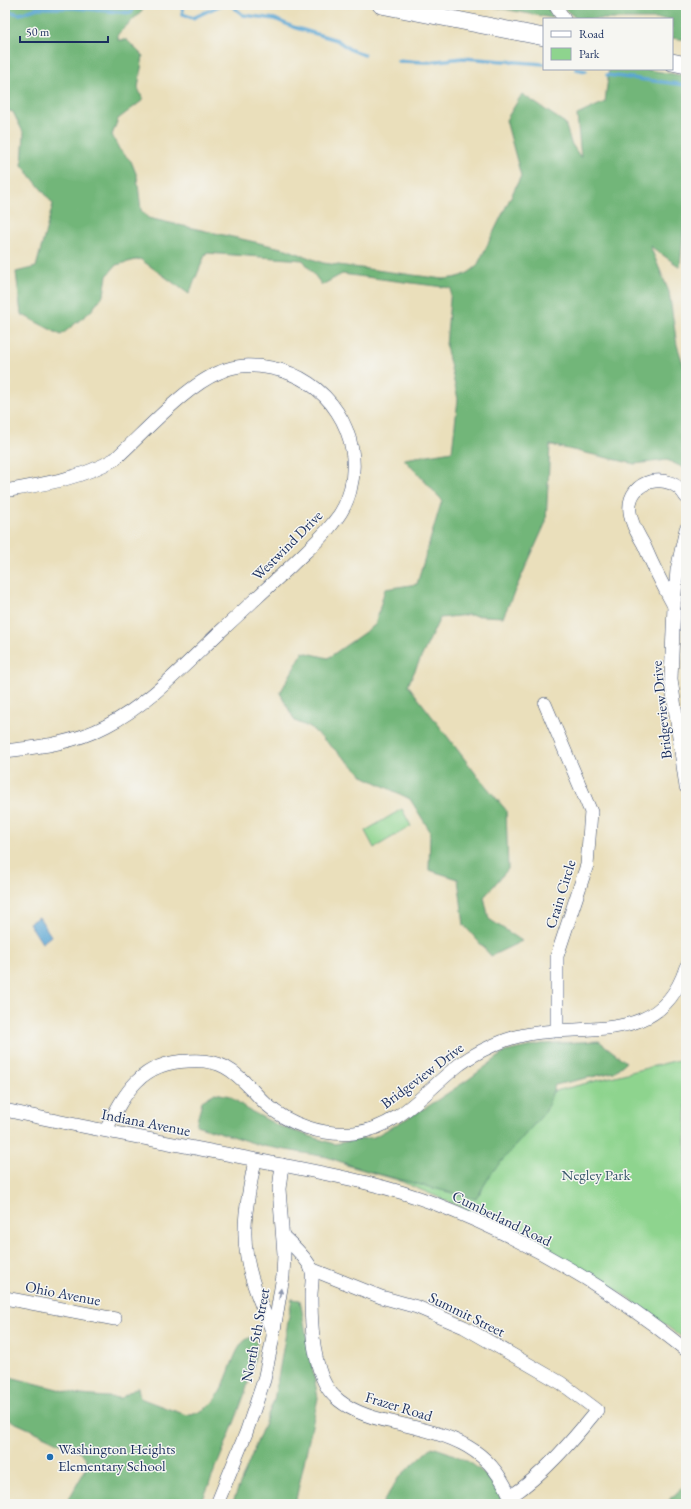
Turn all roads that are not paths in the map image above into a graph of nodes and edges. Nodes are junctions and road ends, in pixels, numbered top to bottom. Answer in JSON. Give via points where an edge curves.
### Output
{"nodes":[{"id":1,"x":380,"y":5,"type":"edge"},
{"id":2,"x":555,"y":5,"type":"edge"},
{"id":3,"x":563,"y":18,"type":"edge"},
{"id":4,"x":543,"y":37,"type":"edge"},
{"id":5,"x":673,"y":62,"type":"edge"},
{"id":6,"x":686,"y":65,"type":"edge"},
{"id":7,"x":5,"y":491,"type":"edge"},
{"id":8,"x":686,"y":497,"type":"edge"},
{"id":9,"x":686,"y":529,"type":"edge"},
{"id":10,"x":674,"y":606,"type":"junction"},
{"id":11,"x":545,"y":704,"type":"dead end"},
{"id":12,"x":5,"y":751,"type":"edge"},
{"id":13,"x":686,"y":787,"type":"edge"},
{"id":14,"x":686,"y":967,"type":"edge"},
{"id":15,"x":557,"y":1030,"type":"junction"},
{"id":16,"x":5,"y":1110,"type":"edge"},
{"id":17,"x":106,"y":1130,"type":"junction"},
{"id":18,"x":255,"y":1160,"type":"junction"},
{"id":19,"x":282,"y":1165,"type":"junction"},
{"id":20,"x":283,"y":1236,"type":"junction"},
{"id":21,"x":311,"y":1269,"type":"junction"},
{"id":22,"x":5,"y":1298,"type":"edge"},
{"id":23,"x":115,"y":1319,"type":"dead end"},
{"id":24,"x":273,"y":1333,"type":"junction"},
{"id":25,"x":686,"y":1350,"type":"edge"},
{"id":26,"x":512,"y":1500,"type":"edge"},
{"id":27,"x":217,"y":1504,"type":"edge"}],
"edges":[{"from":1,"to":4,"type":"main road"},
{"from":2,"to":3,"type":"street"},
{"from":5,"to":6,"type":"main road"},
{"from":7,"to":12,"type":"street","name":"Westwind Drive","via":[[68,479],[100,468],[115,459],[204,380],[226,369],[244,365],[278,369],[302,378],[320,390],[340,415],[351,446],[353,462],[350,492],[335,521],[295,562],[156,692],[120,719],[91,733],[62,743]]},
{"from":8,"to":10,"type":"street","name":"Bridgeview Drive","via":[[673,483],[656,480],[647,482],[636,491],[630,507],[635,529]]},
{"from":9,"to":10,"type":"street","name":"Bridgeview Drive","via":[[677,570]]},
{"from":10,"to":13,"type":"street","name":"Bridgeview Drive","via":[[671,679]]},
{"from":11,"to":15,"type":"street","name":"Crain Circle","via":[[591,812],[588,865],[557,956]]},
{"from":14,"to":15,"type":"street","name":"Bridgeview Drive","via":[[667,1001],[653,1015],[638,1022],[612,1028]]},
{"from":15,"to":17,"type":"street","name":"Bridgeview Drive","via":[[530,1033],[509,1039],[476,1054],[399,1116],[362,1131],[346,1133],[318,1130],[292,1122],[265,1104],[248,1084],[226,1067],[200,1060],[170,1062],[152,1068],[122,1100]]},
{"from":16,"to":17,"type":"street","name":"Indiana Avenue"},
{"from":17,"to":18,"type":"street","name":"Indiana Avenue"},
{"from":18,"to":19,"type":"street","name":"Indiana Avenue"},
{"from":18,"to":24,"type":"street","via":[[245,1213],[246,1256]]},
{"from":19,"to":20,"type":"street","name":"North 5th Street","via":[[279,1189]]},
{"from":19,"to":25,"type":"street","name":"Cumberland Road","via":[[353,1180],[422,1199],[512,1237],[590,1281]]},
{"from":20,"to":21,"type":"street"},
{"from":24,"to":20,"type":"street","name":"North 5th Street","one_way":true,"via":[[283,1276]]},
{"from":21,"to":26,"type":"street","name":"Frazer Road","via":[[312,1325],[322,1378],[328,1390],[344,1404],[365,1415],[429,1431],[467,1445],[495,1472]]},
{"from":21,"to":26,"type":"street","name":"Summit Street","via":[[381,1297],[417,1307],[464,1327],[561,1384],[597,1410],[530,1484]]},
{"from":22,"to":23,"type":"street","name":"Ohio Avenue"},
{"from":24,"to":27,"type":"street","name":"North 5th Street","via":[[264,1380]]}]}
